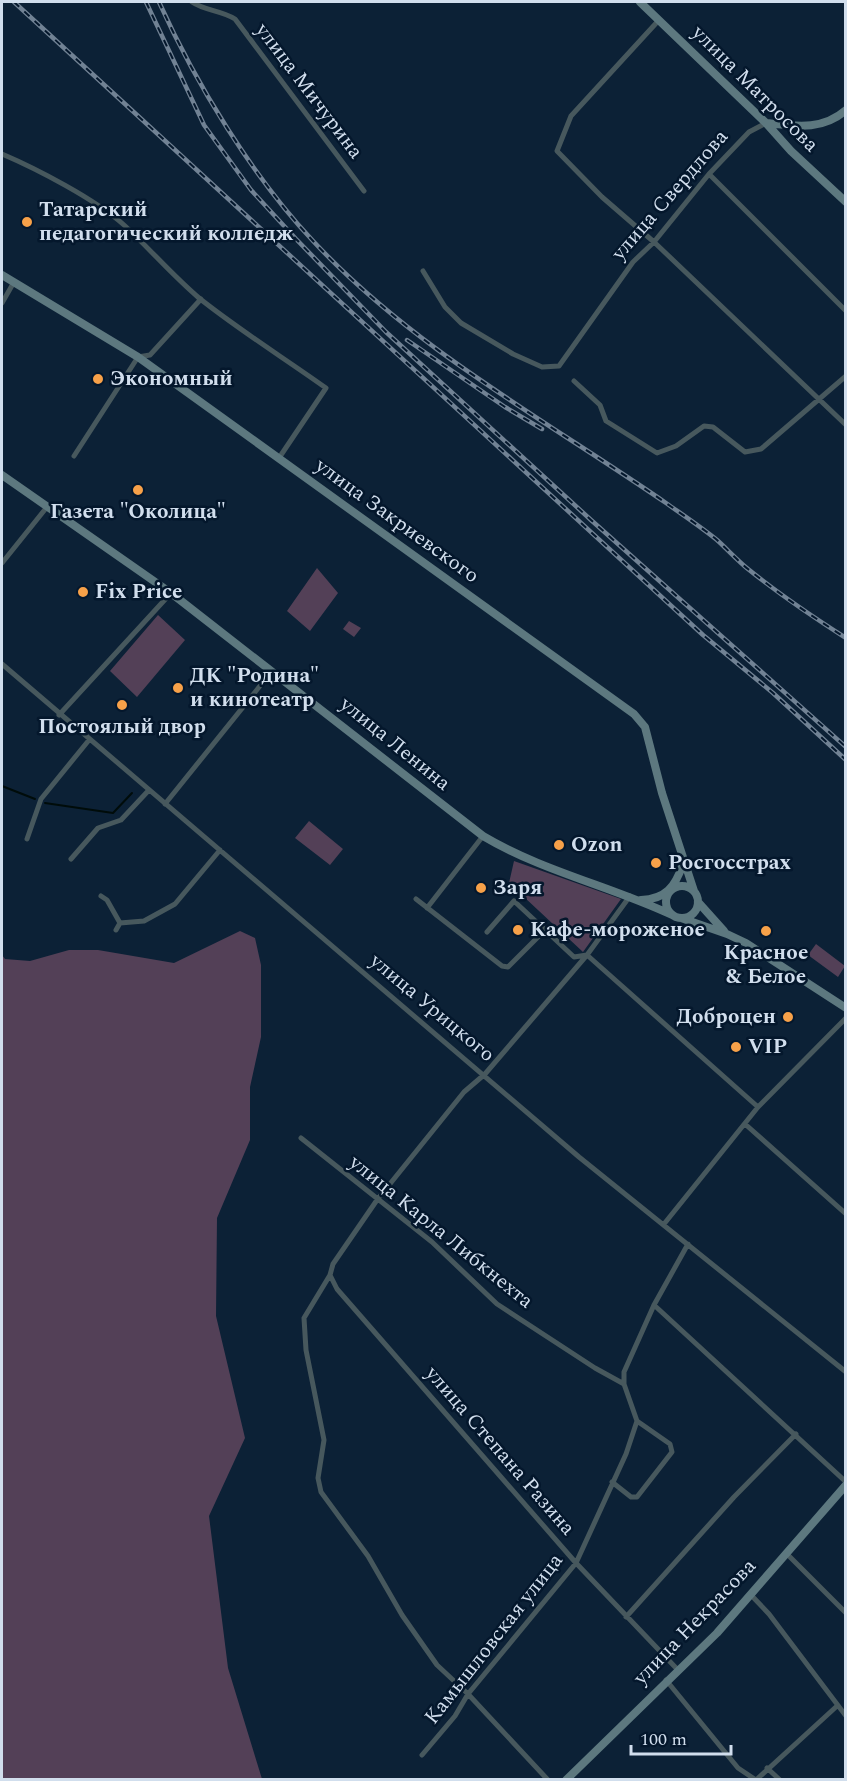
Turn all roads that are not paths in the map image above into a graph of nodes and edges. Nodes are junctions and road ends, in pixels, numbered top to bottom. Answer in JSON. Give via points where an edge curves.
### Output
{"nodes":[{"id":1,"x":192,"y":2,"type":"edge"},
{"id":2,"x":640,"y":2,"type":"edge"},
{"id":3,"x":659,"y":21,"type":"junction"},
{"id":4,"x":846,"y":110,"type":"edge"},
{"id":5,"x":765,"y":123,"type":"junction"},
{"id":6,"x":2,"y":154,"type":"edge"},
{"id":7,"x":710,"y":174,"type":"junction"},
{"id":8,"x":364,"y":191,"type":"dead end"},
{"id":9,"x":846,"y":202,"type":"edge"},
{"id":10,"x":654,"y":242,"type":"junction"},
{"id":11,"x":423,"y":272,"type":"dead end"},
{"id":12,"x":2,"y":275,"type":"edge"},
{"id":13,"x":14,"y":282,"type":"junction"},
{"id":14,"x":201,"y":299,"type":"junction"},
{"id":15,"x":2,"y":303,"type":"edge"},
{"id":16,"x":846,"y":311,"type":"edge"},
{"id":17,"x":138,"y":357,"type":"junction"},
{"id":18,"x":846,"y":376,"type":"edge"},
{"id":19,"x":574,"y":381,"type":"dead end"},
{"id":20,"x":821,"y":400,"type":"junction"},
{"id":21,"x":846,"y":425,"type":"edge"},
{"id":22,"x":74,"y":456,"type":"dead end"},
{"id":23,"x":279,"y":458,"type":"junction"},
{"id":24,"x":2,"y":475,"type":"edge"},
{"id":25,"x":47,"y":507,"type":"junction"},
{"id":26,"x":2,"y":563,"type":"edge"},
{"id":27,"x":171,"y":593,"type":"junction"},
{"id":28,"x":2,"y":664,"type":"edge"},
{"id":29,"x":272,"y":671,"type":"junction"},
{"id":30,"x":59,"y":716,"type":"junction"},
{"id":31,"x":89,"y":740,"type":"junction"},
{"id":32,"x":149,"y":790,"type":"junction"},
{"id":33,"x":165,"y":804,"type":"junction"},
{"id":34,"x":483,"y":836,"type":"junction"},
{"id":35,"x":27,"y":839,"type":"dead end"},
{"id":36,"x":220,"y":850,"type":"junction"},
{"id":37,"x":71,"y":860,"type":"dead end"},
{"id":38,"x":683,"y":864,"type":"junction"},
{"id":39,"x":671,"y":891,"type":"junction"},
{"id":40,"x":694,"y":891,"type":"junction"},
{"id":41,"x":630,"y":895,"type":"junction"},
{"id":42,"x":101,"y":896,"type":"dead end"},
{"id":43,"x":416,"y":899,"type":"dead end"},
{"id":44,"x":698,"y":901,"type":"junction"},
{"id":45,"x":427,"y":908,"type":"junction"},
{"id":46,"x":672,"y":915,"type":"junction"},
{"id":47,"x":681,"y":918,"type":"junction"},
{"id":48,"x":120,"y":923,"type":"junction"},
{"id":49,"x":116,"y":930,"type":"dead end"},
{"id":50,"x":545,"y":930,"type":"junction"},
{"id":51,"x":487,"y":932,"type":"dead end"},
{"id":52,"x":728,"y":934,"type":"junction"},
{"id":53,"x":587,"y":955,"type":"junction"},
{"id":54,"x":846,"y":1008,"type":"edge"},
{"id":55,"x":846,"y":1018,"type":"edge"},
{"id":56,"x":485,"y":1074,"type":"junction"},
{"id":57,"x":758,"y":1107,"type":"junction"},
{"id":58,"x":745,"y":1124,"type":"junction"},
{"id":59,"x":301,"y":1138,"type":"dead end"},
{"id":60,"x":377,"y":1200,"type":"junction"},
{"id":61,"x":846,"y":1214,"type":"edge"},
{"id":62,"x":664,"y":1224,"type":"junction"},
{"id":63,"x":688,"y":1244,"type":"junction"},
{"id":64,"x":330,"y":1275,"type":"junction"},
{"id":65,"x":654,"y":1305,"type":"junction"},
{"id":66,"x":846,"y":1372,"type":"edge"},
{"id":67,"x":624,"y":1384,"type":"junction"},
{"id":68,"x":637,"y":1420,"type":"junction"},
{"id":69,"x":796,"y":1434,"type":"junction"},
{"id":70,"x":612,"y":1482,"type":"junction"},
{"id":71,"x":846,"y":1484,"type":"edge"},
{"id":72,"x":786,"y":1553,"type":"junction"},
{"id":73,"x":576,"y":1563,"type":"junction"},
{"id":74,"x":751,"y":1595,"type":"junction"},
{"id":75,"x":846,"y":1613,"type":"edge"},
{"id":76,"x":626,"y":1617,"type":"junction"},
{"id":77,"x":676,"y":1669,"type":"junction"},
{"id":78,"x":666,"y":1680,"type":"junction"},
{"id":79,"x":468,"y":1694,"type":"junction"},
{"id":80,"x":837,"y":1706,"type":"junction"},
{"id":81,"x":846,"y":1716,"type":"edge"},
{"id":82,"x":422,"y":1755,"type":"dead end"},
{"id":83,"x":767,"y":1768,"type":"junction"},
{"id":84,"x":548,"y":1779,"type":"edge"},
{"id":85,"x":566,"y":1779,"type":"edge"},
{"id":86,"x":756,"y":1779,"type":"edge"},
{"id":87,"x":780,"y":1779,"type":"edge"}],
"edges":[{"from":1,"to":8,"type":"street","name":"улица Мичурина","via":[[235,19]]},
{"from":2,"to":3,"type":"main road","name":"улица Матросова"},
{"from":3,"to":5,"type":"main road","name":"улица Матросова"},
{"from":3,"to":10,"type":"street","via":[[571,116],[557,151]]},
{"from":4,"to":5,"type":"main road","via":[[823,124]]},
{"from":5,"to":7,"type":"street","name":"улица Свердлова","via":[[749,132]]},
{"from":5,"to":9,"type":"main road","name":"улица Матросова"},
{"from":6,"to":14,"type":"street","via":[[98,205]]},
{"from":7,"to":10,"type":"street","name":"улица Свердлова"},
{"from":7,"to":16,"type":"street"},
{"from":10,"to":11,"type":"street","name":"улица Свердлова","via":[[633,262],[559,366],[542,367],[461,323],[445,307]]},
{"from":10,"to":20,"type":"street"},
{"from":12,"to":13,"type":"main road","name":"улица Закриевского"},
{"from":13,"to":15,"type":"street"},
{"from":13,"to":17,"type":"main road","name":"улица Закриевского"},
{"from":14,"to":17,"type":"street","via":[[150,355]]},
{"from":14,"to":23,"type":"street","via":[[326,388]]},
{"from":17,"to":22,"type":"street"},
{"from":17,"to":23,"type":"main road","name":"улица Закриевского"},
{"from":18,"to":20,"type":"street"},
{"from":19,"to":20,"type":"street","via":[[600,405],[606,421],[657,453],[676,446],[704,426],[713,427],[745,452],[761,449]]},
{"from":20,"to":21,"type":"street"},
{"from":23,"to":38,"type":"main road","name":"улица Закриевского","via":[[634,714],[645,727]]},
{"from":24,"to":25,"type":"main road","name":"улица Ленина"},
{"from":25,"to":26,"type":"street"},
{"from":25,"to":27,"type":"main road","name":"улица Ленина"},
{"from":27,"to":29,"type":"main road","name":"улица Ленина"},
{"from":27,"to":30,"type":"street"},
{"from":28,"to":30,"type":"street","name":"улица Урицкого"},
{"from":29,"to":33,"type":"street"},
{"from":29,"to":34,"type":"main road","name":"улица Ленина"},
{"from":30,"to":31,"type":"street","name":"улица Урицкого"},
{"from":31,"to":32,"type":"street","name":"улица Урицкого"},
{"from":31,"to":35,"type":"street","via":[[40,799]]},
{"from":32,"to":33,"type":"street","name":"улица Урицкого"},
{"from":32,"to":37,"type":"street","via":[[121,820],[98,828]]},
{"from":33,"to":36,"type":"street","name":"улица Урицкого"},
{"from":34,"to":41,"type":"main road","name":"улица Ленина","via":[[511,853]]},
{"from":34,"to":45,"type":"street"},
{"from":36,"to":48,"type":"street","via":[[175,904],[150,919]]},
{"from":36,"to":56,"type":"street","name":"улица Урицкого"},
{"from":38,"to":39,"type":"main road"},
{"from":38,"to":40,"type":"main road","name":"улица Закриевского"},
{"from":39,"to":40,"type":"main road","via":[[680,887]]},
{"from":39,"to":41,"type":"main road","via":[[650,899]]},
{"from":39,"to":46,"type":"main road","via":[[667,906]]},
{"from":40,"to":44,"type":"main road"},
{"from":41,"to":46,"type":"main road","name":"улица Ленина"},
{"from":41,"to":53,"type":"street"},
{"from":42,"to":48,"type":"street","via":[[108,900]]},
{"from":43,"to":45,"type":"street"},
{"from":44,"to":47,"type":"main road","via":[[695,911]]},
{"from":44,"to":52,"type":"main road"},
{"from":45,"to":50,"type":"street","via":[[502,966],[508,967]]},
{"from":46,"to":47,"type":"main road","name":"улица Ленина"},
{"from":47,"to":52,"type":"main road","name":"улица Ленина"},
{"from":48,"to":49,"type":"street"},
{"from":50,"to":51,"type":"street","via":[[514,901]]},
{"from":50,"to":53,"type":"street","via":[[574,957]]},
{"from":52,"to":54,"type":"main road","name":"улица Ленина"},
{"from":53,"to":56,"type":"street"},
{"from":53,"to":57,"type":"street"},
{"from":55,"to":57,"type":"street"},
{"from":56,"to":60,"type":"street","via":[[464,1092]]},
{"from":56,"to":62,"type":"street","name":"улица Урицкого","via":[[579,1157]]},
{"from":57,"to":58,"type":"street"},
{"from":58,"to":61,"type":"street"},
{"from":58,"to":62,"type":"street"},
{"from":59,"to":60,"type":"street","name":"улица Карла Либкнехта"},
{"from":60,"to":64,"type":"street","via":[[333,1264]]},
{"from":60,"to":67,"type":"street","name":"улица Карла Либкнехта","via":[[432,1242],[497,1304]]},
{"from":62,"to":63,"type":"street","name":"улица Урицкого"},
{"from":63,"to":65,"type":"street"},
{"from":63,"to":66,"type":"street","name":"улица Урицкого"},
{"from":64,"to":73,"type":"street","name":"улица Степана Разина","via":[[337,1289]]},
{"from":64,"to":79,"type":"street","via":[[304,1318],[306,1350],[324,1440],[318,1478],[321,1492],[368,1556],[437,1665]]},
{"from":65,"to":67,"type":"street","via":[[624,1372]]},
{"from":65,"to":69,"type":"street"},
{"from":67,"to":68,"type":"street"},
{"from":68,"to":70,"type":"street","name":"Камышловская улица"},
{"from":68,"to":70,"type":"street","via":[[670,1444],[672,1452],[638,1497],[631,1497]]},
{"from":69,"to":71,"type":"street"},
{"from":69,"to":76,"type":"street"},
{"from":70,"to":73,"type":"street","name":"Камышловская улица"},
{"from":71,"to":72,"type":"main road","name":"улица Некрасова"},
{"from":72,"to":74,"type":"main road","name":"улица Некрасова"},
{"from":72,"to":75,"type":"street"},
{"from":73,"to":76,"type":"street","name":"улица Степана Разина"},
{"from":73,"to":79,"type":"street","name":"Камышловская улица"},
{"from":74,"to":77,"type":"main road","name":"улица Некрасова","via":[[717,1633]]},
{"from":74,"to":80,"type":"street"},
{"from":76,"to":77,"type":"street","name":"улица Степана Разина"},
{"from":77,"to":78,"type":"main road","name":"улица Некрасова"},
{"from":78,"to":85,"type":"main road","name":"улица Некрасова"},
{"from":78,"to":86,"type":"street","via":[[738,1768]]},
{"from":79,"to":82,"type":"street","name":"Камышловская улица"},
{"from":79,"to":84,"type":"street"},
{"from":80,"to":81,"type":"street"},
{"from":80,"to":83,"type":"street"},
{"from":83,"to":86,"type":"street"},
{"from":83,"to":87,"type":"street"}]}
